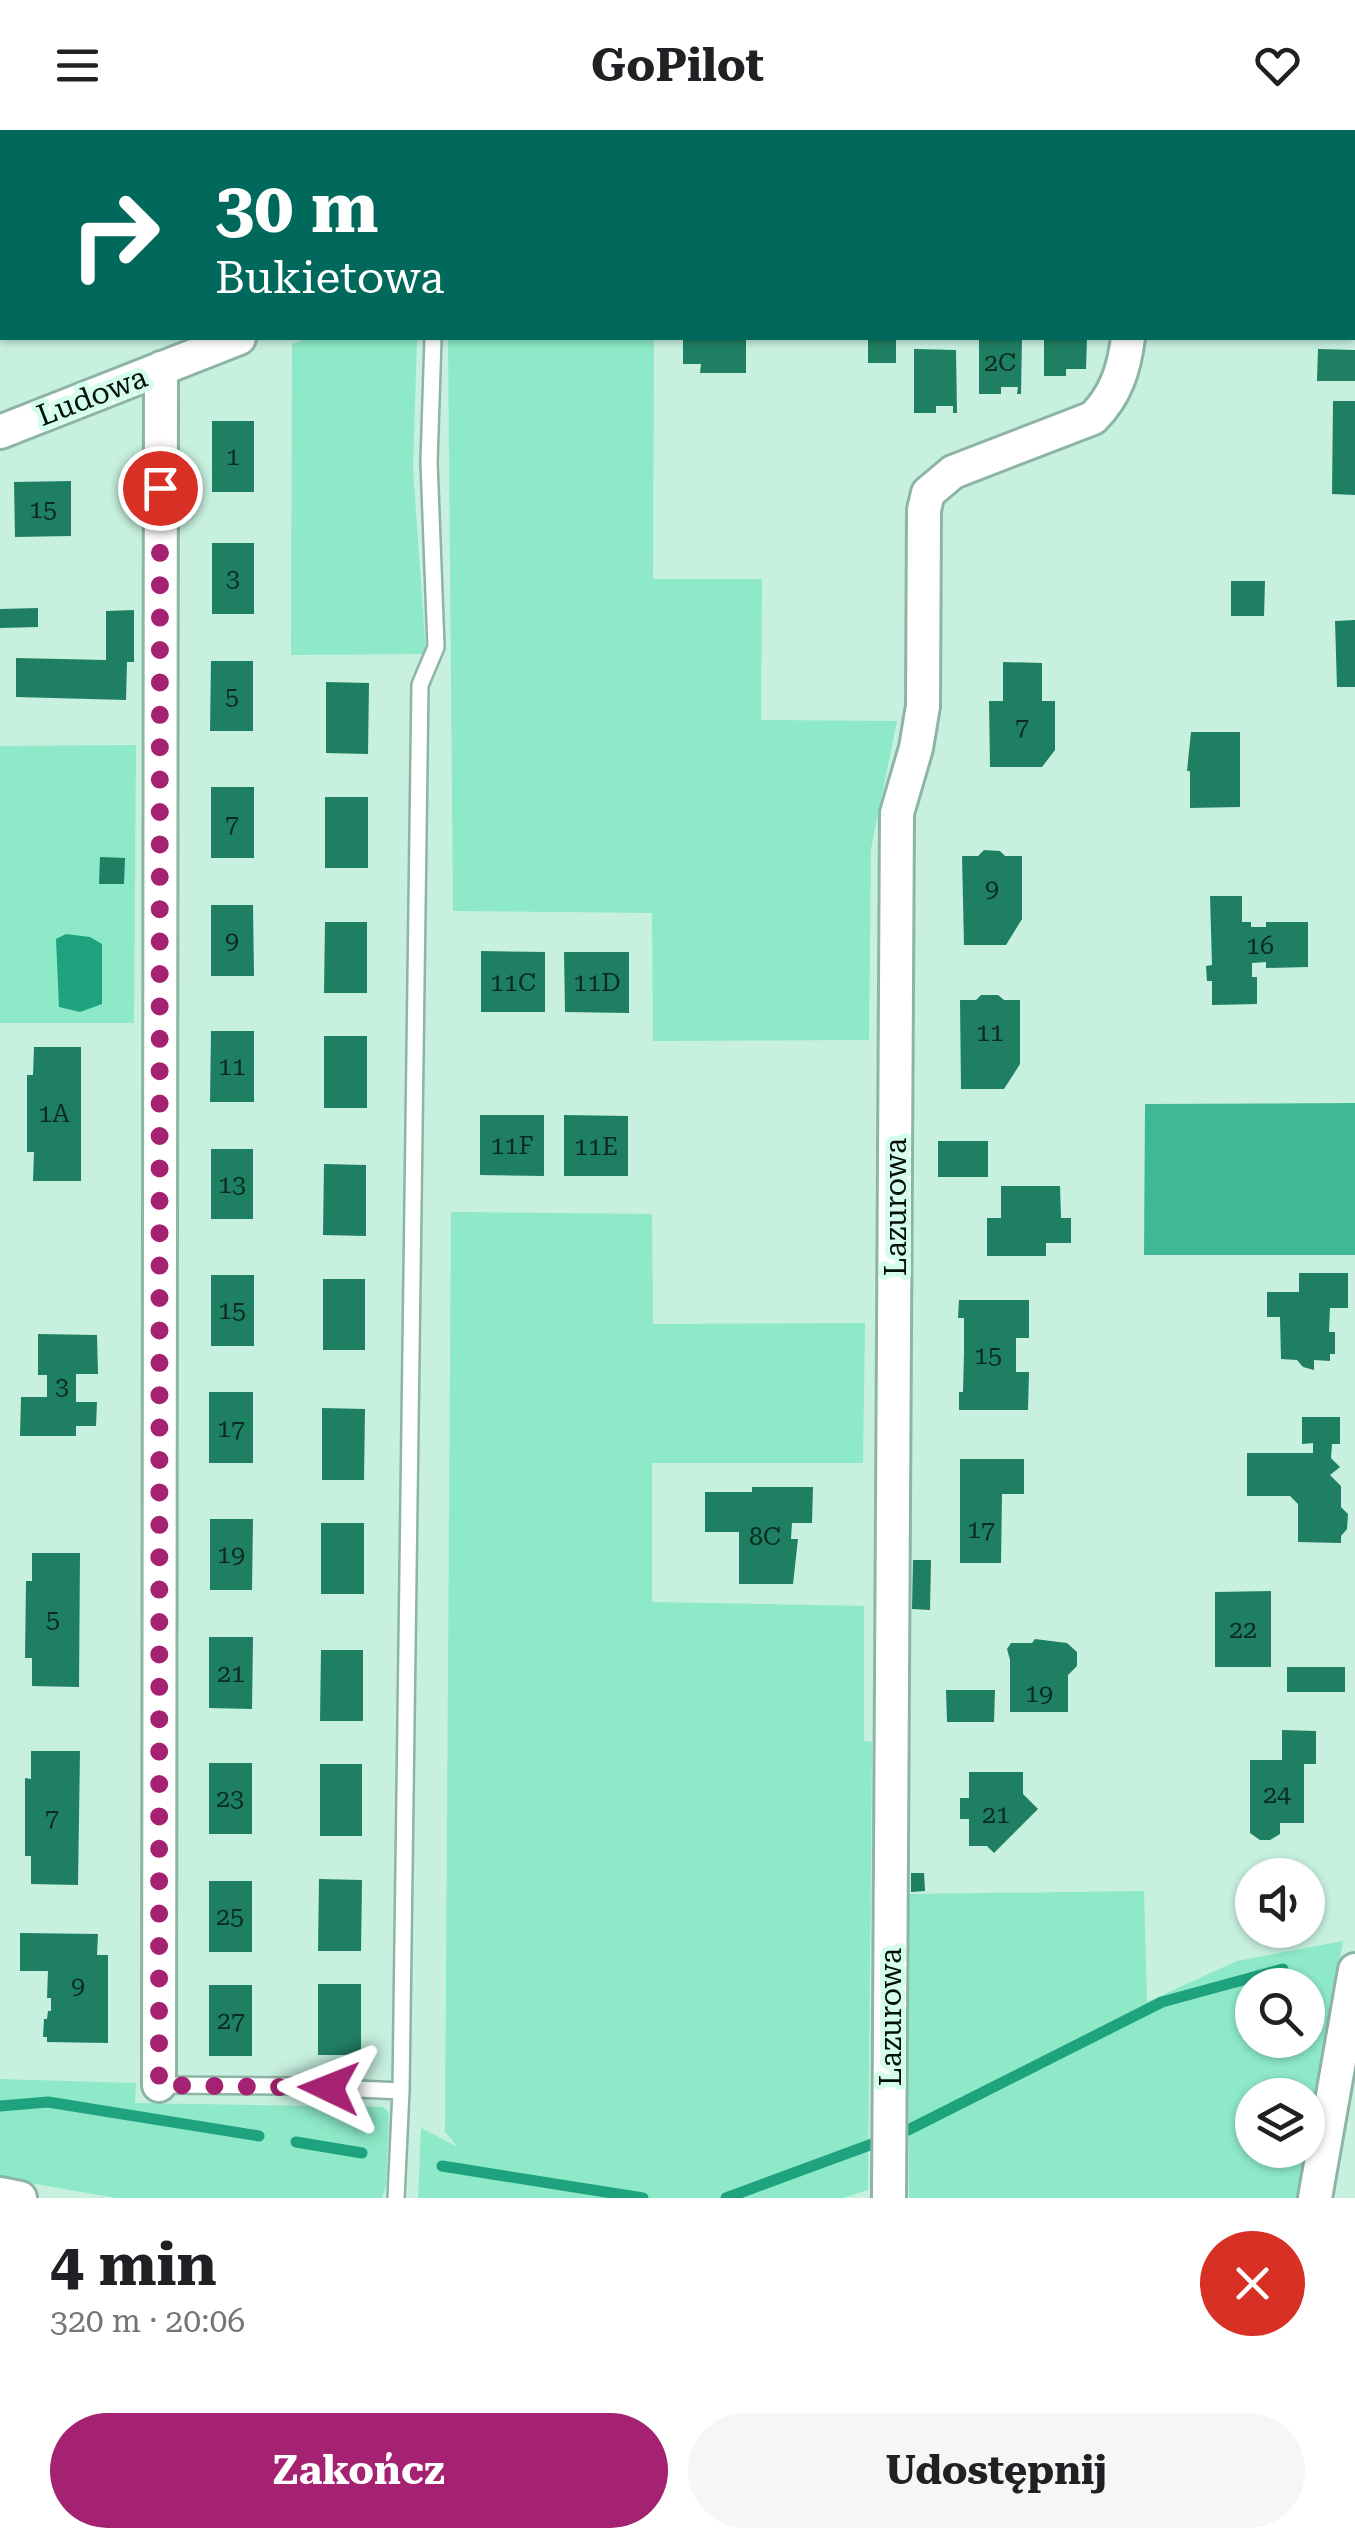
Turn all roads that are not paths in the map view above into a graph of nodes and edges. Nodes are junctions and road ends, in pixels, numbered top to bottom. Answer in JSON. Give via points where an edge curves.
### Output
{"nodes":[{"id":1,"x":234,"y":340,"type":"edge"},
{"id":2,"x":433,"y":340,"type":"edge"},
{"id":3,"x":1128,"y":340,"type":"edge"},
{"id":4,"x":160,"y":368,"type":"junction"},
{"id":5,"x":0,"y":432,"type":"edge"},
{"id":6,"x":1355,"y":1970,"type":"edge"},
{"id":7,"x":159,"y":2085,"type":"joint"},
{"id":8,"x":402,"y":2092,"type":"junction"},
{"id":9,"x":0,"y":2194,"type":"edge"},
{"id":10,"x":20,"y":2198,"type":"edge"},
{"id":11,"x":396,"y":2198,"type":"edge"},
{"id":12,"x":888,"y":2198,"type":"edge"},
{"id":13,"x":1316,"y":2198,"type":"edge"}],
"edges":[{"from":1,"to":4,"type":"street","name":"Ludowa"},
{"from":2,"to":8,"type":"lane","via":[[428,462],[436,647],[420,686]]},
{"from":3,"to":12,"type":"street","name":"Lazurowa","via":[[1118,386],[1094,418],[953,472],[928,493],[924,510],[923,706],[897,813]]},
{"from":4,"to":5,"type":"street","name":"Ludowa"},
{"from":4,"to":7,"type":"street"},
{"from":6,"to":13,"type":"street"},
{"from":7,"to":8,"type":"lane"},
{"from":8,"to":11,"type":"lane"},
{"from":9,"to":10,"type":"street"}]}
